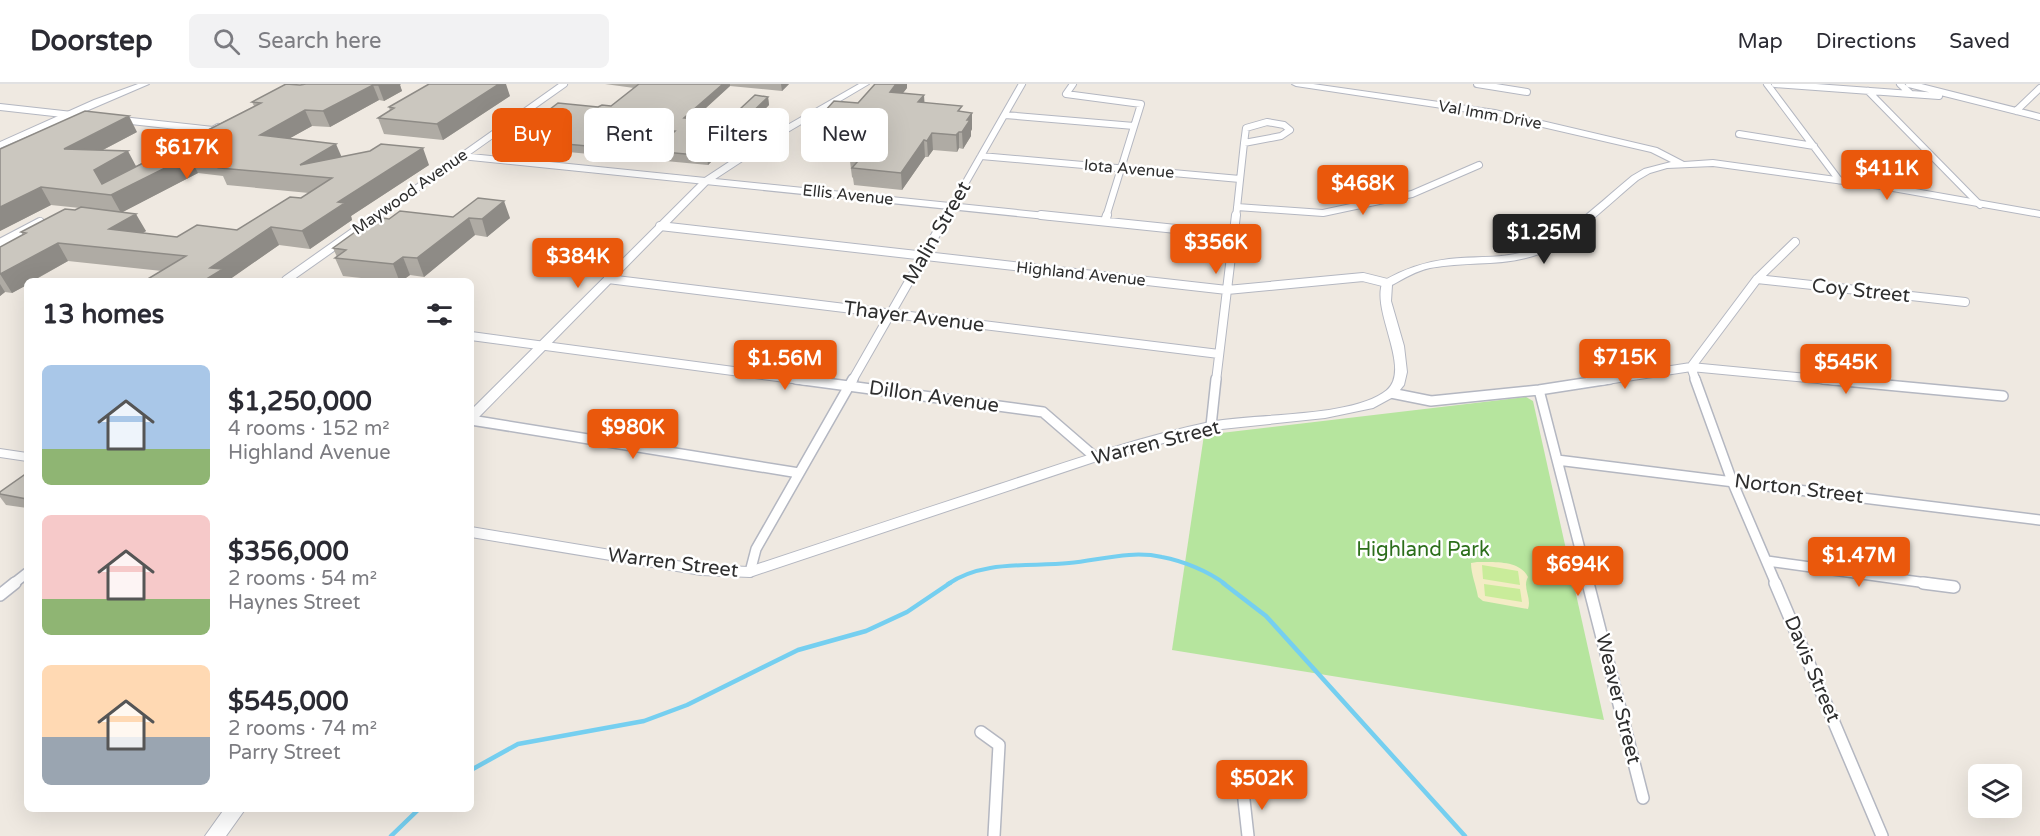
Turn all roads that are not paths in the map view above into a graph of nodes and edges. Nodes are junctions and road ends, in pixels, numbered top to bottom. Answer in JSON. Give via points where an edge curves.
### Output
{"nodes":[{"id":1,"x":145,"y":84,"type":"edge"},
{"id":2,"x":564,"y":84,"type":"edge"},
{"id":3,"x":866,"y":84,"type":"edge"},
{"id":4,"x":1022,"y":84,"type":"edge"},
{"id":5,"x":1074,"y":84,"type":"edge"},
{"id":6,"x":1296,"y":84,"type":"edge"},
{"id":7,"x":1477,"y":84,"type":"edge"},
{"id":8,"x":1767,"y":84,"type":"edge"},
{"id":9,"x":1775,"y":84,"type":"edge"},
{"id":10,"x":1900,"y":84,"type":"edge"},
{"id":11,"x":1909,"y":84,"type":"edge"},
{"id":12,"x":2040,"y":88,"type":"edge"},
{"id":13,"x":1868,"y":91,"type":"junction"},
{"id":14,"x":1527,"y":92,"type":"dead end"},
{"id":15,"x":1911,"y":94,"type":"junction"},
{"id":16,"x":1965,"y":98,"type":"junction"},
{"id":17,"x":0,"y":107,"type":"edge"},
{"id":18,"x":2016,"y":111,"type":"junction"},
{"id":19,"x":67,"y":115,"type":"junction"},
{"id":20,"x":1005,"y":115,"type":"junction"},
{"id":21,"x":90,"y":117,"type":"edge"},
{"id":22,"x":2040,"y":117,"type":"edge"},
{"id":23,"x":113,"y":119,"type":"edge"},
{"id":24,"x":223,"y":124,"type":"edge"},
{"id":25,"x":1134,"y":126,"type":"junction"},
{"id":26,"x":1739,"y":134,"type":"dead end"},
{"id":27,"x":1244,"y":143,"type":"junction"},
{"id":28,"x":0,"y":145,"type":"edge"},
{"id":29,"x":1814,"y":146,"type":"junction"},
{"id":30,"x":461,"y":156,"type":"junction"},
{"id":31,"x":981,"y":156,"type":"junction"},
{"id":32,"x":1680,"y":163,"type":"junction"},
{"id":33,"x":1479,"y":165,"type":"dead end"},
{"id":34,"x":1122,"y":168,"type":"junction"},
{"id":35,"x":1240,"y":179,"type":"junction"},
{"id":36,"x":1839,"y":180,"type":"junction"},
{"id":37,"x":706,"y":181,"type":"junction"},
{"id":38,"x":1980,"y":205,"type":"junction"},
{"id":39,"x":952,"y":206,"type":"junction"},
{"id":40,"x":1237,"y":207,"type":"junction"},
{"id":41,"x":2040,"y":214,"type":"edge"},
{"id":42,"x":44,"y":220,"type":"edge"},
{"id":43,"x":1105,"y":221,"type":"junction"},
{"id":44,"x":660,"y":226,"type":"junction"},
{"id":45,"x":1234,"y":235,"type":"junction"},
{"id":46,"x":1795,"y":242,"type":"dead end"},
{"id":47,"x":0,"y":243,"type":"edge"},
{"id":48,"x":924,"y":256,"type":"junction"},
{"id":49,"x":289,"y":278,"type":"edge"},
{"id":50,"x":608,"y":279,"type":"junction"},
{"id":51,"x":1757,"y":279,"type":"junction"},
{"id":52,"x":1387,"y":283,"type":"junction"},
{"id":53,"x":1227,"y":290,"type":"junction"},
{"id":54,"x":1965,"y":302,"type":"dead end"},
{"id":55,"x":890,"y":314,"type":"junction"},
{"id":56,"x":474,"y":336,"type":"edge"},
{"id":57,"x":542,"y":345,"type":"junction"},
{"id":58,"x":1219,"y":354,"type":"junction"},
{"id":59,"x":1691,"y":367,"type":"junction"},
{"id":60,"x":849,"y":386,"type":"junction"},
{"id":61,"x":1539,"y":390,"type":"junction"},
{"id":62,"x":1391,"y":393,"type":"junction"},
{"id":63,"x":2003,"y":396,"type":"dead end"},
{"id":64,"x":474,"y":416,"type":"edge"},
{"id":65,"x":474,"y":419,"type":"edge"},
{"id":66,"x":1211,"y":426,"type":"junction"},
{"id":67,"x":0,"y":453,"type":"edge"},
{"id":68,"x":24,"y":457,"type":"edge"},
{"id":69,"x":1095,"y":457,"type":"junction"},
{"id":70,"x":1557,"y":460,"type":"junction"},
{"id":71,"x":799,"y":473,"type":"junction"},
{"id":72,"x":1732,"y":481,"type":"junction"},
{"id":73,"x":2040,"y":520,"type":"edge"},
{"id":74,"x":474,"y":534,"type":"edge"},
{"id":75,"x":1767,"y":561,"type":"junction"},
{"id":76,"x":750,"y":572,"type":"junction"},
{"id":77,"x":24,"y":575,"type":"edge"},
{"id":78,"x":1954,"y":587,"type":"dead end"},
{"id":79,"x":0,"y":595,"type":"edge"},
{"id":80,"x":981,"y":732,"type":"dead end"},
{"id":81,"x":1243,"y":791,"type":"dead end"},
{"id":82,"x":1643,"y":798,"type":"dead end"},
{"id":83,"x":234,"y":812,"type":"edge"},
{"id":84,"x":214,"y":836,"type":"edge"},
{"id":85,"x":994,"y":836,"type":"edge"},
{"id":86,"x":1248,"y":836,"type":"edge"},
{"id":87,"x":1882,"y":836,"type":"edge"}],
"edges":[{"from":1,"to":19,"type":"street"},
{"from":2,"to":30,"type":"street","name":"Maywood Avenue"},
{"from":3,"to":37,"type":"street","via":[[772,137]]},
{"from":4,"to":20,"type":"street","name":"Malin Street"},
{"from":5,"to":25,"type":"street","via":[[1066,94],[1141,104]]},
{"from":6,"to":32,"type":"street","name":"Val Imm Drive","via":[[1495,113],[1654,150]]},
{"from":7,"to":14,"type":"street"},
{"from":8,"to":29,"type":"street"},
{"from":9,"to":13,"type":"street"},
{"from":10,"to":15,"type":"street"},
{"from":11,"to":16,"type":"street"},
{"from":12,"to":18,"type":"street"},
{"from":13,"to":15,"type":"street"},
{"from":13,"to":38,"type":"street"},
{"from":15,"to":16,"type":"street"},
{"from":16,"to":18,"type":"street"},
{"from":17,"to":19,"type":"street"},
{"from":18,"to":22,"type":"street"},
{"from":19,"to":21,"type":"street"},
{"from":19,"to":28,"type":"street"},
{"from":20,"to":25,"type":"street"},
{"from":20,"to":31,"type":"street","name":"Malin Street"},
{"from":23,"to":24,"type":"street","via":[[213,130]]},
{"from":25,"to":34,"type":"street"},
{"from":26,"to":29,"type":"street"},
{"from":27,"to":27,"type":"street","via":[[1246,128],[1256,122],[1287,125],[1290,130],[1281,136]]},
{"from":27,"to":35,"type":"street"},
{"from":29,"to":36,"type":"street"},
{"from":30,"to":37,"type":"street","name":"Ellis Avenue"},
{"from":30,"to":49,"type":"street","name":"Maywood Avenue"},
{"from":31,"to":34,"type":"street","name":"Iota Avenue"},
{"from":31,"to":39,"type":"street","name":"Malin Street"},
{"from":32,"to":36,"type":"street","via":[[1737,165]]},
{"from":32,"to":52,"type":"street","via":[[1647,171],[1541,251],[1498,260],[1427,264],[1402,272]]},
{"from":33,"to":40,"type":"street","via":[[1412,195],[1323,213]]},
{"from":34,"to":35,"type":"street","name":"Iota Avenue"},
{"from":34,"to":43,"type":"street"},
{"from":35,"to":40,"type":"street"},
{"from":36,"to":38,"type":"street"},
{"from":37,"to":39,"type":"street","name":"Ellis Avenue"},
{"from":37,"to":44,"type":"street"},
{"from":38,"to":41,"type":"street"},
{"from":39,"to":43,"type":"street","name":"Ellis Avenue"},
{"from":39,"to":48,"type":"street","name":"Malin Street"},
{"from":40,"to":45,"type":"street"},
{"from":42,"to":47,"type":"street"},
{"from":43,"to":45,"type":"street","name":"Ellis Avenue"},
{"from":44,"to":48,"type":"street","name":"Highland Avenue"},
{"from":44,"to":50,"type":"street"},
{"from":45,"to":53,"type":"street"},
{"from":46,"to":51,"type":"street"},
{"from":48,"to":53,"type":"street","name":"Highland Avenue"},
{"from":48,"to":55,"type":"street","name":"Malin Street"},
{"from":50,"to":55,"type":"street","name":"Thayer Avenue"},
{"from":50,"to":57,"type":"street"},
{"from":51,"to":54,"type":"street","name":"Coy Street"},
{"from":51,"to":59,"type":"street"},
{"from":52,"to":53,"type":"street","name":"Highland Avenue","via":[[1363,277]]},
{"from":52,"to":62,"type":"street","via":[[1384,301],[1398,346],[1401,372]]},
{"from":53,"to":58,"type":"street"},
{"from":55,"to":58,"type":"street","name":"Thayer Avenue"},
{"from":55,"to":60,"type":"street","name":"Malin Street"},
{"from":56,"to":57,"type":"street","name":"Dillon Avenue"},
{"from":57,"to":60,"type":"street","name":"Dillon Avenue"},
{"from":57,"to":64,"type":"street"},
{"from":58,"to":66,"type":"street"},
{"from":59,"to":61,"type":"street"},
{"from":59,"to":63,"type":"street"},
{"from":59,"to":72,"type":"street","name":"Davis Street"},
{"from":60,"to":69,"type":"street","name":"Dillon Avenue","via":[[1043,412]]},
{"from":60,"to":71,"type":"street","name":"Malin Street"},
{"from":61,"to":62,"type":"street","via":[[1431,401]]},
{"from":61,"to":70,"type":"street","name":"Weaver Street"},
{"from":62,"to":66,"type":"street","name":"Warren Street","via":[[1358,408]]},
{"from":65,"to":71,"type":"street"},
{"from":66,"to":69,"type":"street","name":"Warren Street"},
{"from":67,"to":68,"type":"street"},
{"from":69,"to":76,"type":"street","name":"Warren Street"},
{"from":70,"to":72,"type":"street","name":"Norton Street"},
{"from":70,"to":82,"type":"street","name":"Weaver Street"},
{"from":71,"to":76,"type":"street","name":"Malin Street","via":[[756,549]]},
{"from":72,"to":73,"type":"street","name":"Norton Street"},
{"from":72,"to":75,"type":"street","name":"Davis Street"},
{"from":74,"to":76,"type":"street","name":"Warren Street","via":[[701,570]]},
{"from":75,"to":78,"type":"street"},
{"from":75,"to":87,"type":"street","name":"Davis Street"},
{"from":77,"to":79,"type":"street"},
{"from":80,"to":85,"type":"street","via":[[999,745]]},
{"from":81,"to":86,"type":"street"},
{"from":83,"to":84,"type":"street"}]}
